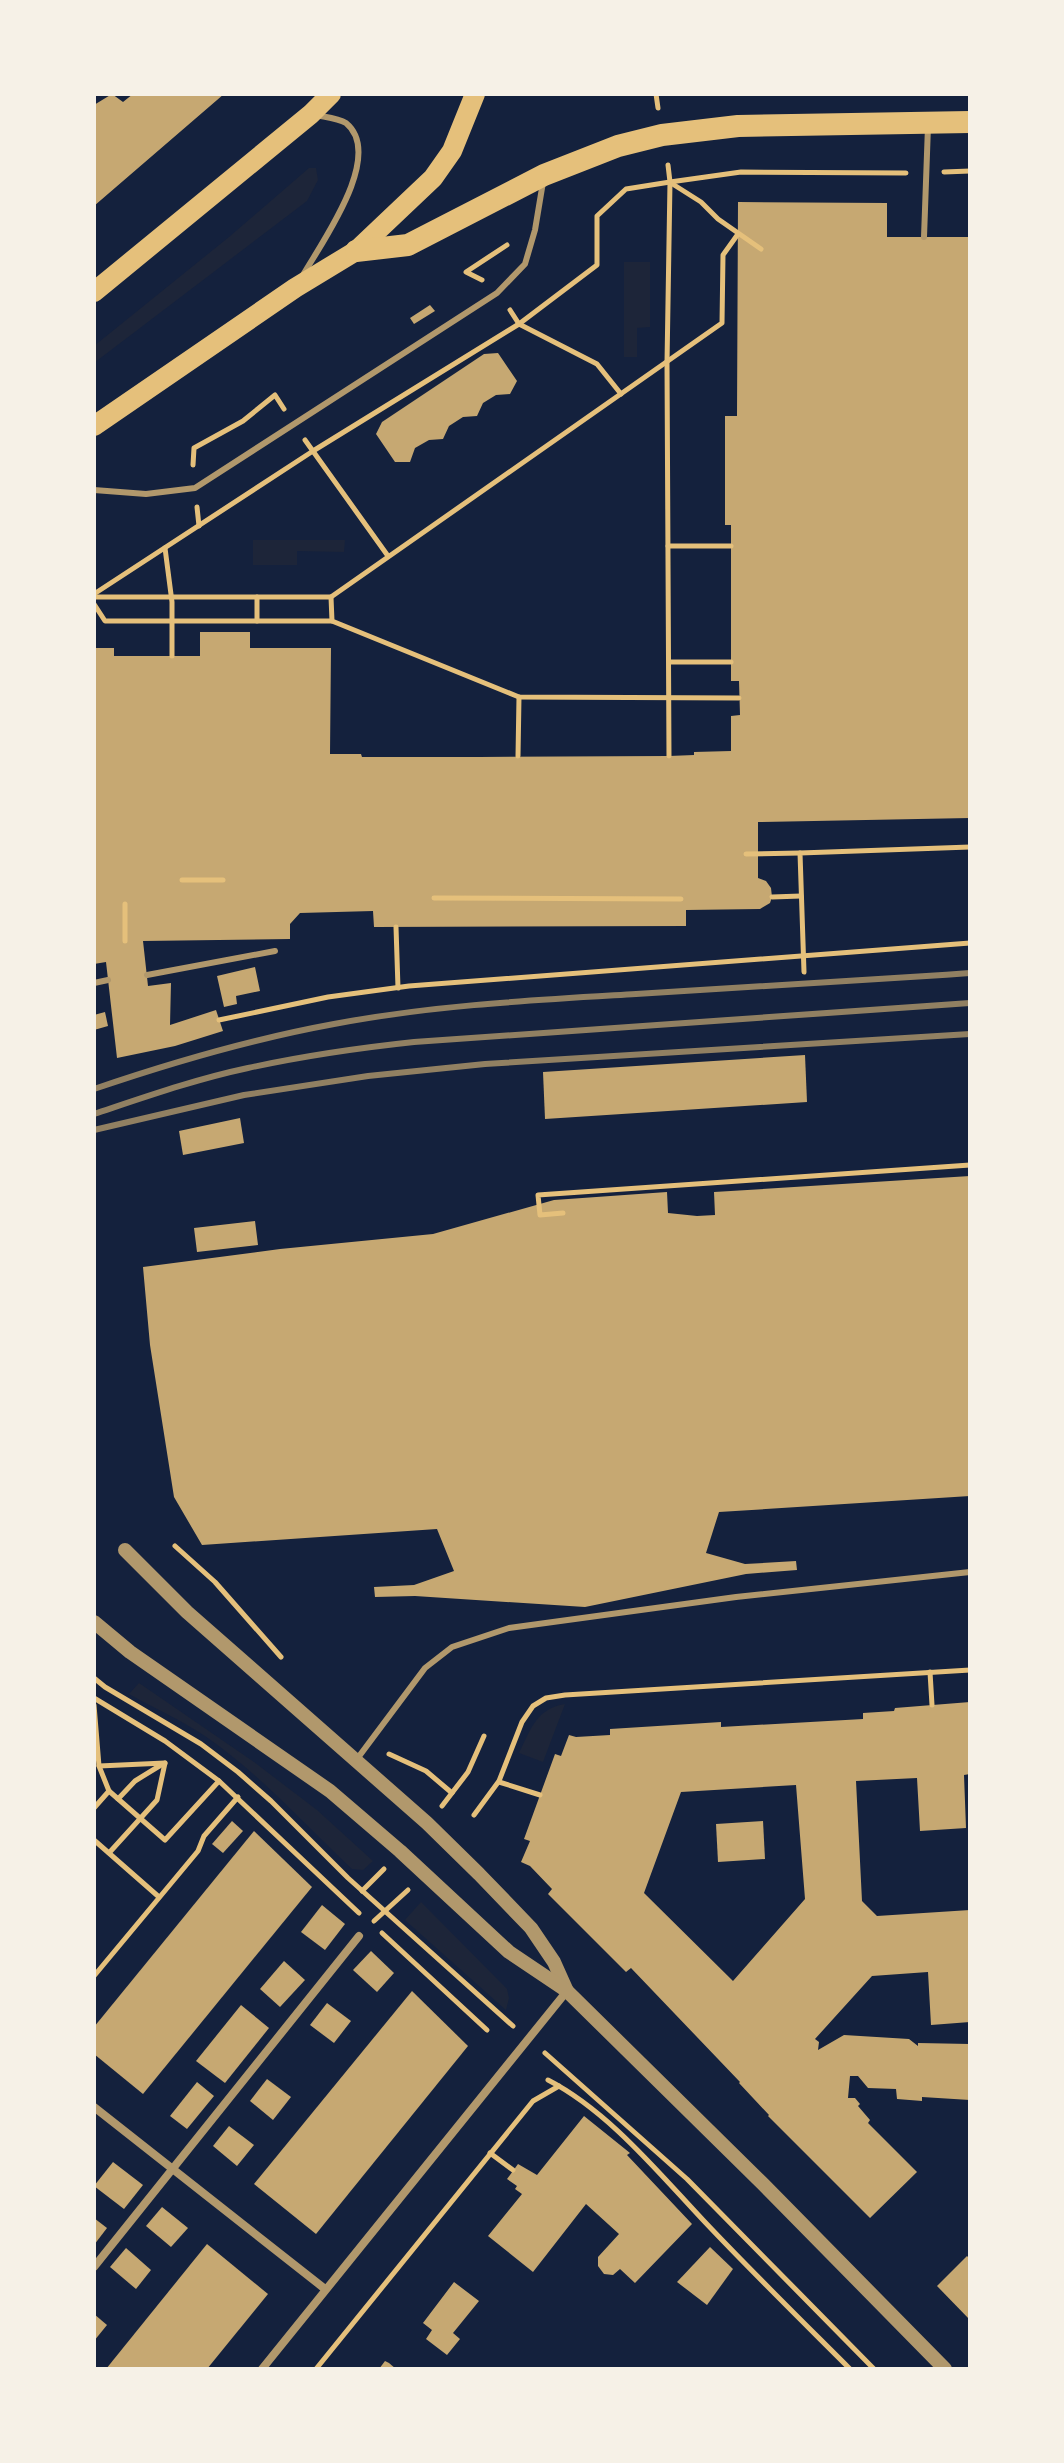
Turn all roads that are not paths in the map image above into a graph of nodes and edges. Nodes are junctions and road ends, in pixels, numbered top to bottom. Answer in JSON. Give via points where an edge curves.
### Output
{"nodes":[{"id":1,"x":331,"y":94,"type":"edge"},
{"id":2,"x":345,"y":94,"type":"edge"},
{"id":3,"x":475,"y":94,"type":"edge"},
{"id":4,"x":311,"y":114,"type":"junction"},
{"id":5,"x":929,"y":122,"type":"junction"},
{"id":6,"x":970,"y":122,"type":"edge"},
{"id":7,"x":544,"y":175,"type":"junction"},
{"id":8,"x":924,"y":237,"type":"dead end"},
{"id":9,"x":356,"y":251,"type":"junction"},
{"id":10,"x":295,"y":288,"type":"junction"},
{"id":11,"x":94,"y":292,"type":"edge"},
{"id":12,"x":94,"y":426,"type":"edge"},
{"id":13,"x":94,"y":490,"type":"edge"},
{"id":14,"x":275,"y":951,"type":"dead end"},
{"id":15,"x":147,"y":975,"type":"dead end"},
{"id":16,"x":108,"y":980,"type":"dead end"},
{"id":17,"x":94,"y":983,"type":"edge"},
{"id":18,"x":125,"y":1550,"type":"dead end"},
{"id":19,"x":970,"y":1572,"type":"edge"},
{"id":20,"x":94,"y":1622,"type":"edge"},
{"id":21,"x":356,"y":1762,"type":"junction"},
{"id":22,"x":359,"y":1936,"type":"dead end"},
{"id":23,"x":567,"y":1991,"type":"junction"},
{"id":24,"x":94,"y":2107,"type":"edge"},
{"id":25,"x":172,"y":2169,"type":"junction"},
{"id":26,"x":94,"y":2267,"type":"edge"},
{"id":27,"x":325,"y":2289,"type":"junction"},
{"id":28,"x":262,"y":2369,"type":"edge"},
{"id":29,"x":945,"y":2369,"type":"edge"}],
"edges":[{"from":1,"to":4,"type":"main road"},
{"from":2,"to":4,"type":"main road"},
{"from":3,"to":9,"type":"main road","via":[[452,151],[433,178]]},
{"from":4,"to":10,"type":"lane","via":[[343,121],[357,136],[360,153],[344,203]]},
{"from":4,"to":11,"type":"main road"},
{"from":5,"to":6,"type":"highway"},
{"from":5,"to":7,"type":"highway","via":[[738,126],[662,135]]},
{"from":5,"to":8,"type":"lane"},
{"from":7,"to":9,"type":"highway","via":[[408,245]]},
{"from":7,"to":13,"type":"lane","via":[[525,264],[497,293],[195,488],[146,494]]},
{"from":9,"to":10,"type":"main road"},
{"from":10,"to":12,"type":"main road"},
{"from":14,"to":15,"type":"lane"},
{"from":16,"to":17,"type":"lane"},
{"from":18,"to":21,"type":"street"},
{"from":19,"to":21,"type":"lane","via":[[509,1628],[452,1647],[425,1668]]},
{"from":20,"to":23,"type":"street","via":[[330,1791],[509,1952]]},
{"from":21,"to":23,"type":"street","via":[[427,1823],[531,1928]]},
{"from":22,"to":25,"type":"street"},
{"from":23,"to":27,"type":"street"},
{"from":23,"to":29,"type":"street"},
{"from":24,"to":25,"type":"street"},
{"from":25,"to":26,"type":"street"},
{"from":25,"to":27,"type":"street"},
{"from":27,"to":28,"type":"street"}]}
